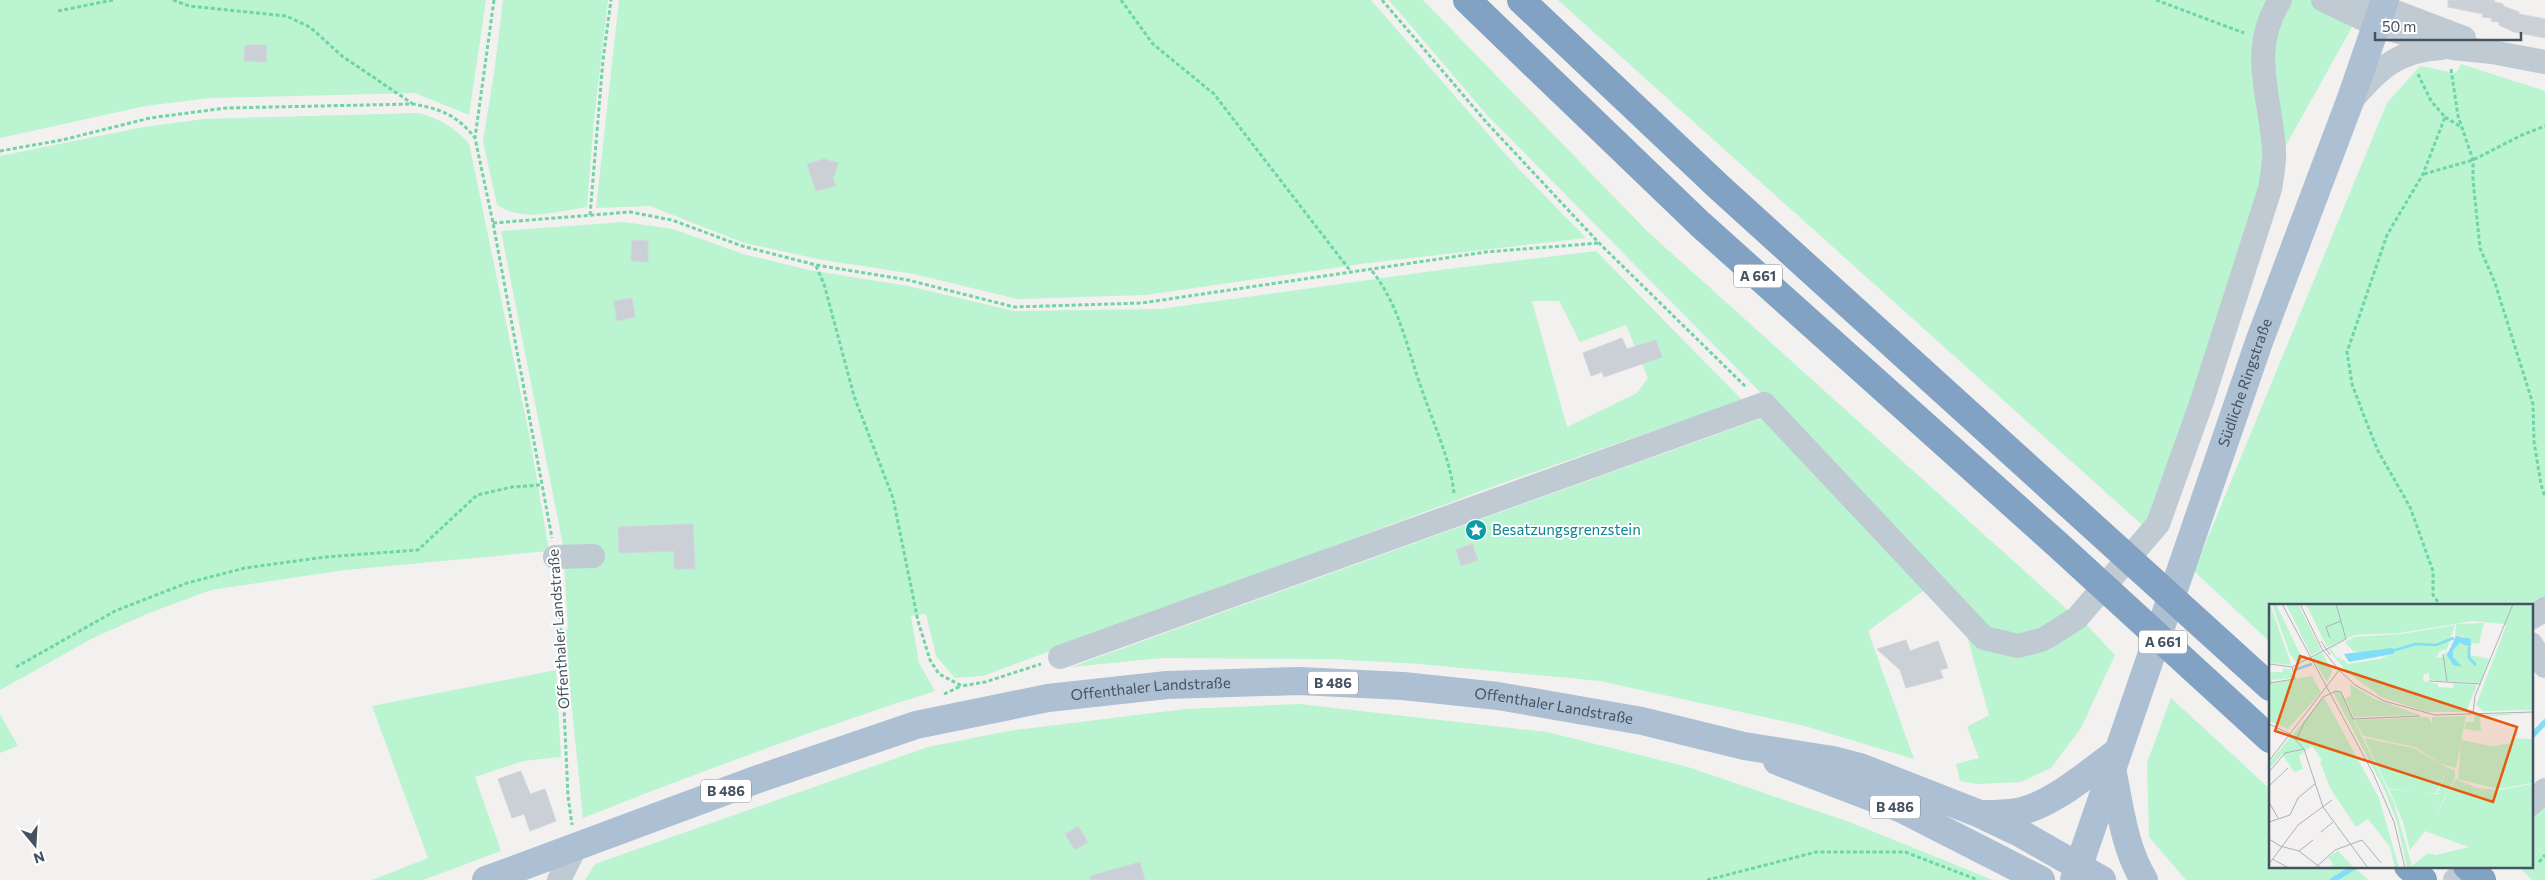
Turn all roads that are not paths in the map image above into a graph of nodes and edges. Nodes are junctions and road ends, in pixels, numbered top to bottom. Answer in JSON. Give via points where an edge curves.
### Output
{"nodes":[{"id":1,"x":1467,"y":0,"type":"edge"},
{"id":2,"x":1521,"y":0,"type":"edge"},
{"id":3,"x":2280,"y":0,"type":"edge"},
{"id":4,"x":2323,"y":0,"type":"edge"},
{"id":5,"x":2377,"y":8,"type":"edge"},
{"id":6,"x":2492,"y":52,"type":"junction"},
{"id":7,"x":2452,"y":56,"type":"junction"},
{"id":8,"x":2545,"y":62,"type":"edge"},
{"id":9,"x":2350,"y":101,"type":"junction"},
{"id":10,"x":593,"y":556,"type":"dead end"},
{"id":11,"x":555,"y":557,"type":"road end"},
{"id":12,"x":2545,"y":609,"type":"edge"},
{"id":13,"x":2532,"y":617,"type":"edge"},
{"id":14,"x":2532,"y":646,"type":"edge"},
{"id":15,"x":1060,"y":657,"type":"road end"},
{"id":16,"x":2545,"y":666,"type":"edge"},
{"id":17,"x":2269,"y":686,"type":"edge"},
{"id":18,"x":2269,"y":738,"type":"edge"},
{"id":19,"x":1744,"y":746,"type":"junction"},
{"id":20,"x":2114,"y":760,"type":"junction"},
{"id":21,"x":2545,"y":790,"type":"edge"},
{"id":22,"x":2532,"y":803,"type":"edge"},
{"id":23,"x":1980,"y":814,"type":"junction"},
{"id":24,"x":576,"y":846,"type":"junction"},
{"id":25,"x":2410,"y":868,"type":"edge"},
{"id":26,"x":2466,"y":868,"type":"edge"},
{"id":27,"x":2470,"y":868,"type":"edge"},
{"id":28,"x":2076,"y":873,"type":"edge"},
{"id":29,"x":506,"y":878,"type":"edge"},
{"id":30,"x":558,"y":880,"type":"edge"},
{"id":31,"x":2041,"y":880,"type":"edge"},
{"id":32,"x":2102,"y":880,"type":"edge"},
{"id":33,"x":2144,"y":880,"type":"edge"},
{"id":34,"x":2424,"y":880,"type":"edge"},
{"id":35,"x":2455,"y":880,"type":"edge"},
{"id":36,"x":2482,"y":880,"type":"edge"}],
"edges":[{"from":1,"to":18,"type":"highway","number":"A 661","via":[[1700,224]]},
{"from":2,"to":17,"type":"highway","number":"A 661","via":[[1720,188]]},
{"from":3,"to":15,"type":"street","via":[[2264,41],[2264,81],[2274,153],[2270,189],[2209,382],[2158,524],[2077,618],[2044,639],[2018,646],[1984,638],[1764,404]]},
{"from":4,"to":5,"type":"street"},
{"from":5,"to":6,"type":"street","via":[[2448,30]]},
{"from":5,"to":7,"type":"street"},
{"from":5,"to":9,"type":"main road","name":"Südliche Ringstraße"},
{"from":6,"to":7,"type":"street"},
{"from":6,"to":8,"type":"street"},
{"from":7,"to":9,"type":"street","via":[[2424,49],[2401,56],[2380,69]]},
{"from":9,"to":20,"type":"main road","name":"Südliche Ringstraße","via":[[2260,342]]},
{"from":10,"to":11,"type":"street"},
{"from":12,"to":13,"type":"street"},
{"from":14,"to":16,"type":"street"},
{"from":19,"to":23,"type":"main road","name":"Offenthaler Landstraße","number":"B 486","via":[[1860,767]]},
{"from":19,"to":24,"type":"main road","name":"Offenthaler Landstraße","number":"B 486","via":[[1642,721],[1498,696],[1403,686],[1299,681],[1167,685],[1048,698],[916,725]]},
{"from":19,"to":31,"type":"main road","name":"Offenthaler Landstraße","number":"B 486","via":[[1808,775],[1902,809]]},
{"from":20,"to":23,"type":"main road","via":[[2035,806],[2017,812]]},
{"from":20,"to":28,"type":"main road","name":"Südliche Ringstraße"},
{"from":20,"to":33,"type":"main road","via":[[2124,830]]},
{"from":21,"to":22,"type":"street"},
{"from":23,"to":28,"type":"main road","name":"Offenthaler Landstraße","number":"B 486","via":[[2020,833]]},
{"from":24,"to":29,"type":"main road","name":"Offenthaler Landstraße","number":"B 486"},
{"from":24,"to":30,"type":"street"},
{"from":25,"to":34,"type":"highway"},
{"from":26,"to":35,"type":"street"},
{"from":27,"to":36,"type":"highway"},
{"from":28,"to":32,"type":"main road","name":"Offenthaler Landstraße","number":"B 486"}]}
